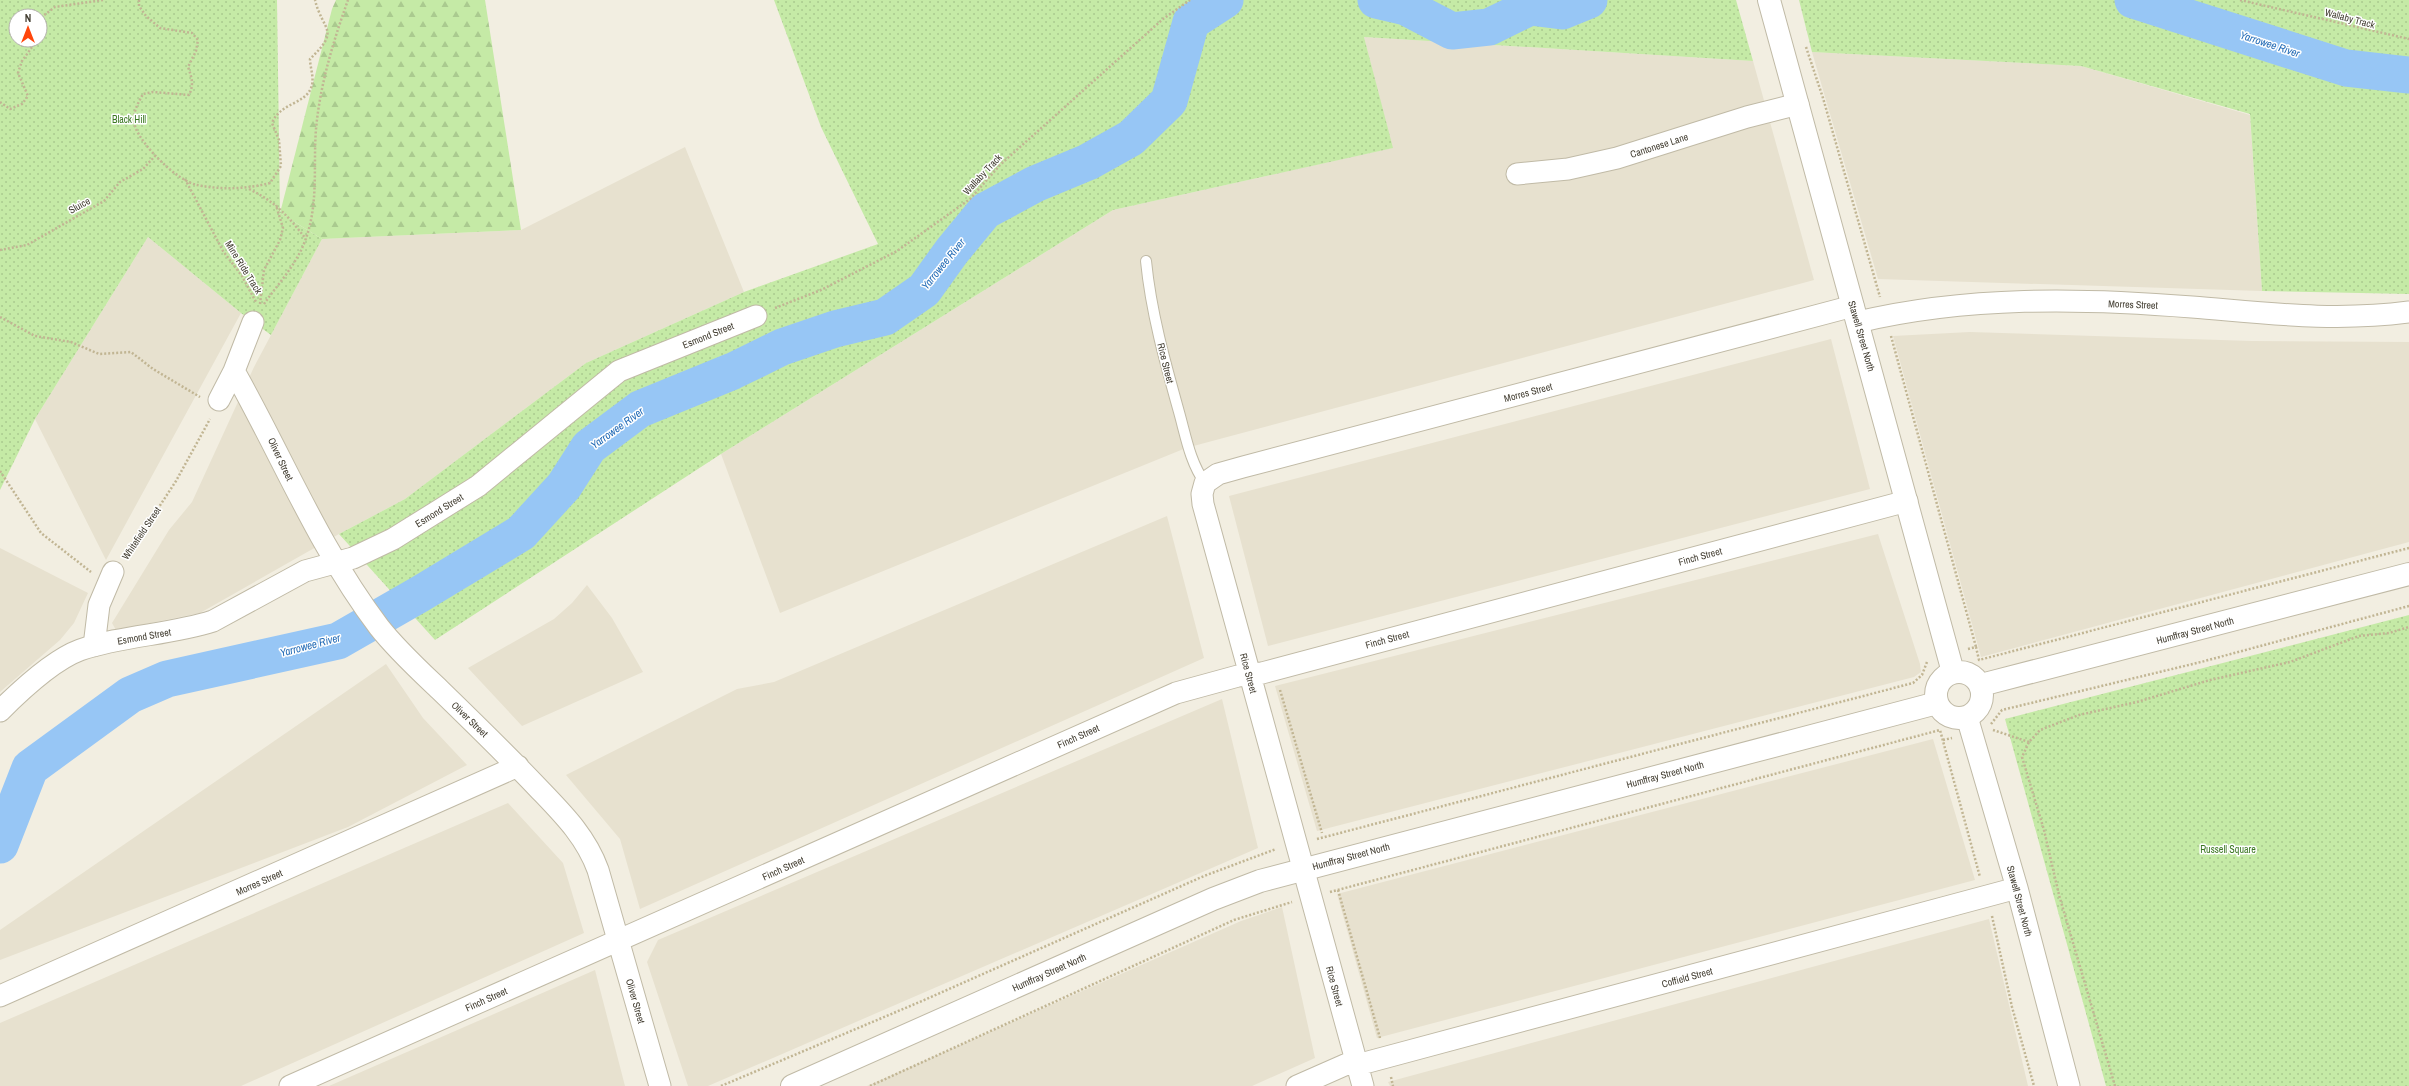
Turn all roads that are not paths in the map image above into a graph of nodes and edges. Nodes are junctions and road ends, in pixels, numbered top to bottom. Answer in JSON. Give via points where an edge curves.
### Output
{"nodes":[{"id":1,"x":1769,"y":0,"type":"edge"},
{"id":2,"x":1798,"y":104,"type":"junction"},
{"id":3,"x":1517,"y":174,"type":"dead end"},
{"id":4,"x":1146,"y":261,"type":"dead end"},
{"id":5,"x":2409,"y":312,"type":"edge"},
{"id":6,"x":1856,"y":314,"type":"junction"},
{"id":7,"x":256,"y":316,"type":"road end"},
{"id":8,"x":756,"y":316,"type":"road end"},
{"id":9,"x":234,"y":371,"type":"junction"},
{"id":10,"x":218,"y":404,"type":"road end"},
{"id":11,"x":1205,"y":484,"type":"junction"},
{"id":12,"x":1907,"y":501,"type":"junction"},
{"id":13,"x":336,"y":562,"type":"junction"},
{"id":14,"x":2409,"y":574,"type":"edge"},
{"id":15,"x":110,"y":578,"type":"road end"},
{"id":16,"x":94,"y":646,"type":"junction"},
{"id":17,"x":1951,"y":663,"type":"junction"},
{"id":18,"x":1249,"y":674,"type":"junction"},
{"id":19,"x":1981,"y":685,"type":"junction"},
{"id":20,"x":1937,"y":703,"type":"junction"},
{"id":21,"x":0,"y":710,"type":"edge"},
{"id":22,"x":1975,"y":727,"type":"junction"},
{"id":23,"x":518,"y":766,"type":"junction"},
{"id":24,"x":1304,"y":869,"type":"junction"},
{"id":25,"x":2017,"y":888,"type":"junction"},
{"id":26,"x":619,"y":941,"type":"junction"},
{"id":27,"x":0,"y":996,"type":"edge"},
{"id":28,"x":1356,"y":1063,"type":"junction"},
{"id":29,"x":290,"y":1086,"type":"edge"},
{"id":30,"x":660,"y":1086,"type":"edge"},
{"id":31,"x":792,"y":1086,"type":"edge"},
{"id":32,"x":1297,"y":1086,"type":"edge"},
{"id":33,"x":1363,"y":1086,"type":"edge"},
{"id":34,"x":2069,"y":1086,"type":"edge"}],
"edges":[{"from":1,"to":2,"type":"street","name":"Stawell Street North"},
{"from":2,"to":3,"type":"street","name":"Cantonese Lane","via":[[1747,117],[1617,158],[1568,169]]},
{"from":2,"to":6,"type":"street","name":"Stawell Street North"},
{"from":4,"to":11,"type":"lane","name":"Rice Street","via":[[1150,299],[1192,462]]},
{"from":5,"to":6,"type":"street","name":"Morres Street","via":[[2337,318],[2162,305],[1999,302]]},
{"from":6,"to":11,"type":"street","name":"Morres Street","via":[[1243,468],[1215,476]]},
{"from":6,"to":12,"type":"street","name":"Stawell Street North"},
{"from":7,"to":9,"type":"street"},
{"from":8,"to":13,"type":"street","name":"Esmond Street","via":[[619,371],[478,486],[393,539]]},
{"from":9,"to":10,"type":"street"},
{"from":9,"to":13,"type":"street","name":"Oliver Street","via":[[288,477]]},
{"from":11,"to":18,"type":"street","name":"Rice Street","via":[[1203,504]]},
{"from":12,"to":17,"type":"street","name":"Stawell Street North"},
{"from":12,"to":18,"type":"street","name":"Finch Street"},
{"from":13,"to":16,"type":"street","name":"Esmond Street","via":[[296,576],[213,621]]},
{"from":13,"to":23,"type":"street","name":"Oliver Street","via":[[380,627],[407,658]]},
{"from":14,"to":19,"type":"street","name":"Humffray Street North"},
{"from":15,"to":16,"type":"street","via":[[99,604]]},
{"from":16,"to":21,"type":"street","via":[[79,650],[58,663]]},
{"from":17,"to":19,"type":"street","via":[[1969,673]]},
{"from":17,"to":20,"type":"street","via":[[1938,683],[1935,693]]},
{"from":18,"to":24,"type":"street","name":"Rice Street"},
{"from":18,"to":26,"type":"street","name":"Finch Street","via":[[1176,693]]},
{"from":19,"to":22,"type":"street","via":[[1982,702]]},
{"from":20,"to":22,"type":"street","via":[[1948,715]]},
{"from":20,"to":24,"type":"street","name":"Humffray Street North"},
{"from":22,"to":25,"type":"street","name":"Stawell Street North"},
{"from":23,"to":26,"type":"street","name":"Oliver Street","via":[[585,841],[598,870]]},
{"from":23,"to":27,"type":"street","name":"Morres Street"},
{"from":24,"to":28,"type":"street","name":"Rice Street"},
{"from":24,"to":31,"type":"street","name":"Humffray Street North","via":[[1260,881],[1213,899]]},
{"from":25,"to":28,"type":"street","name":"Coffield Street"},
{"from":25,"to":34,"type":"street","name":"Stawell Street North"},
{"from":26,"to":29,"type":"street","name":"Finch Street"},
{"from":26,"to":30,"type":"street","name":"Oliver Street"},
{"from":28,"to":32,"type":"street","name":"Coffield Street"},
{"from":28,"to":33,"type":"street","name":"Rice Street"}]}
